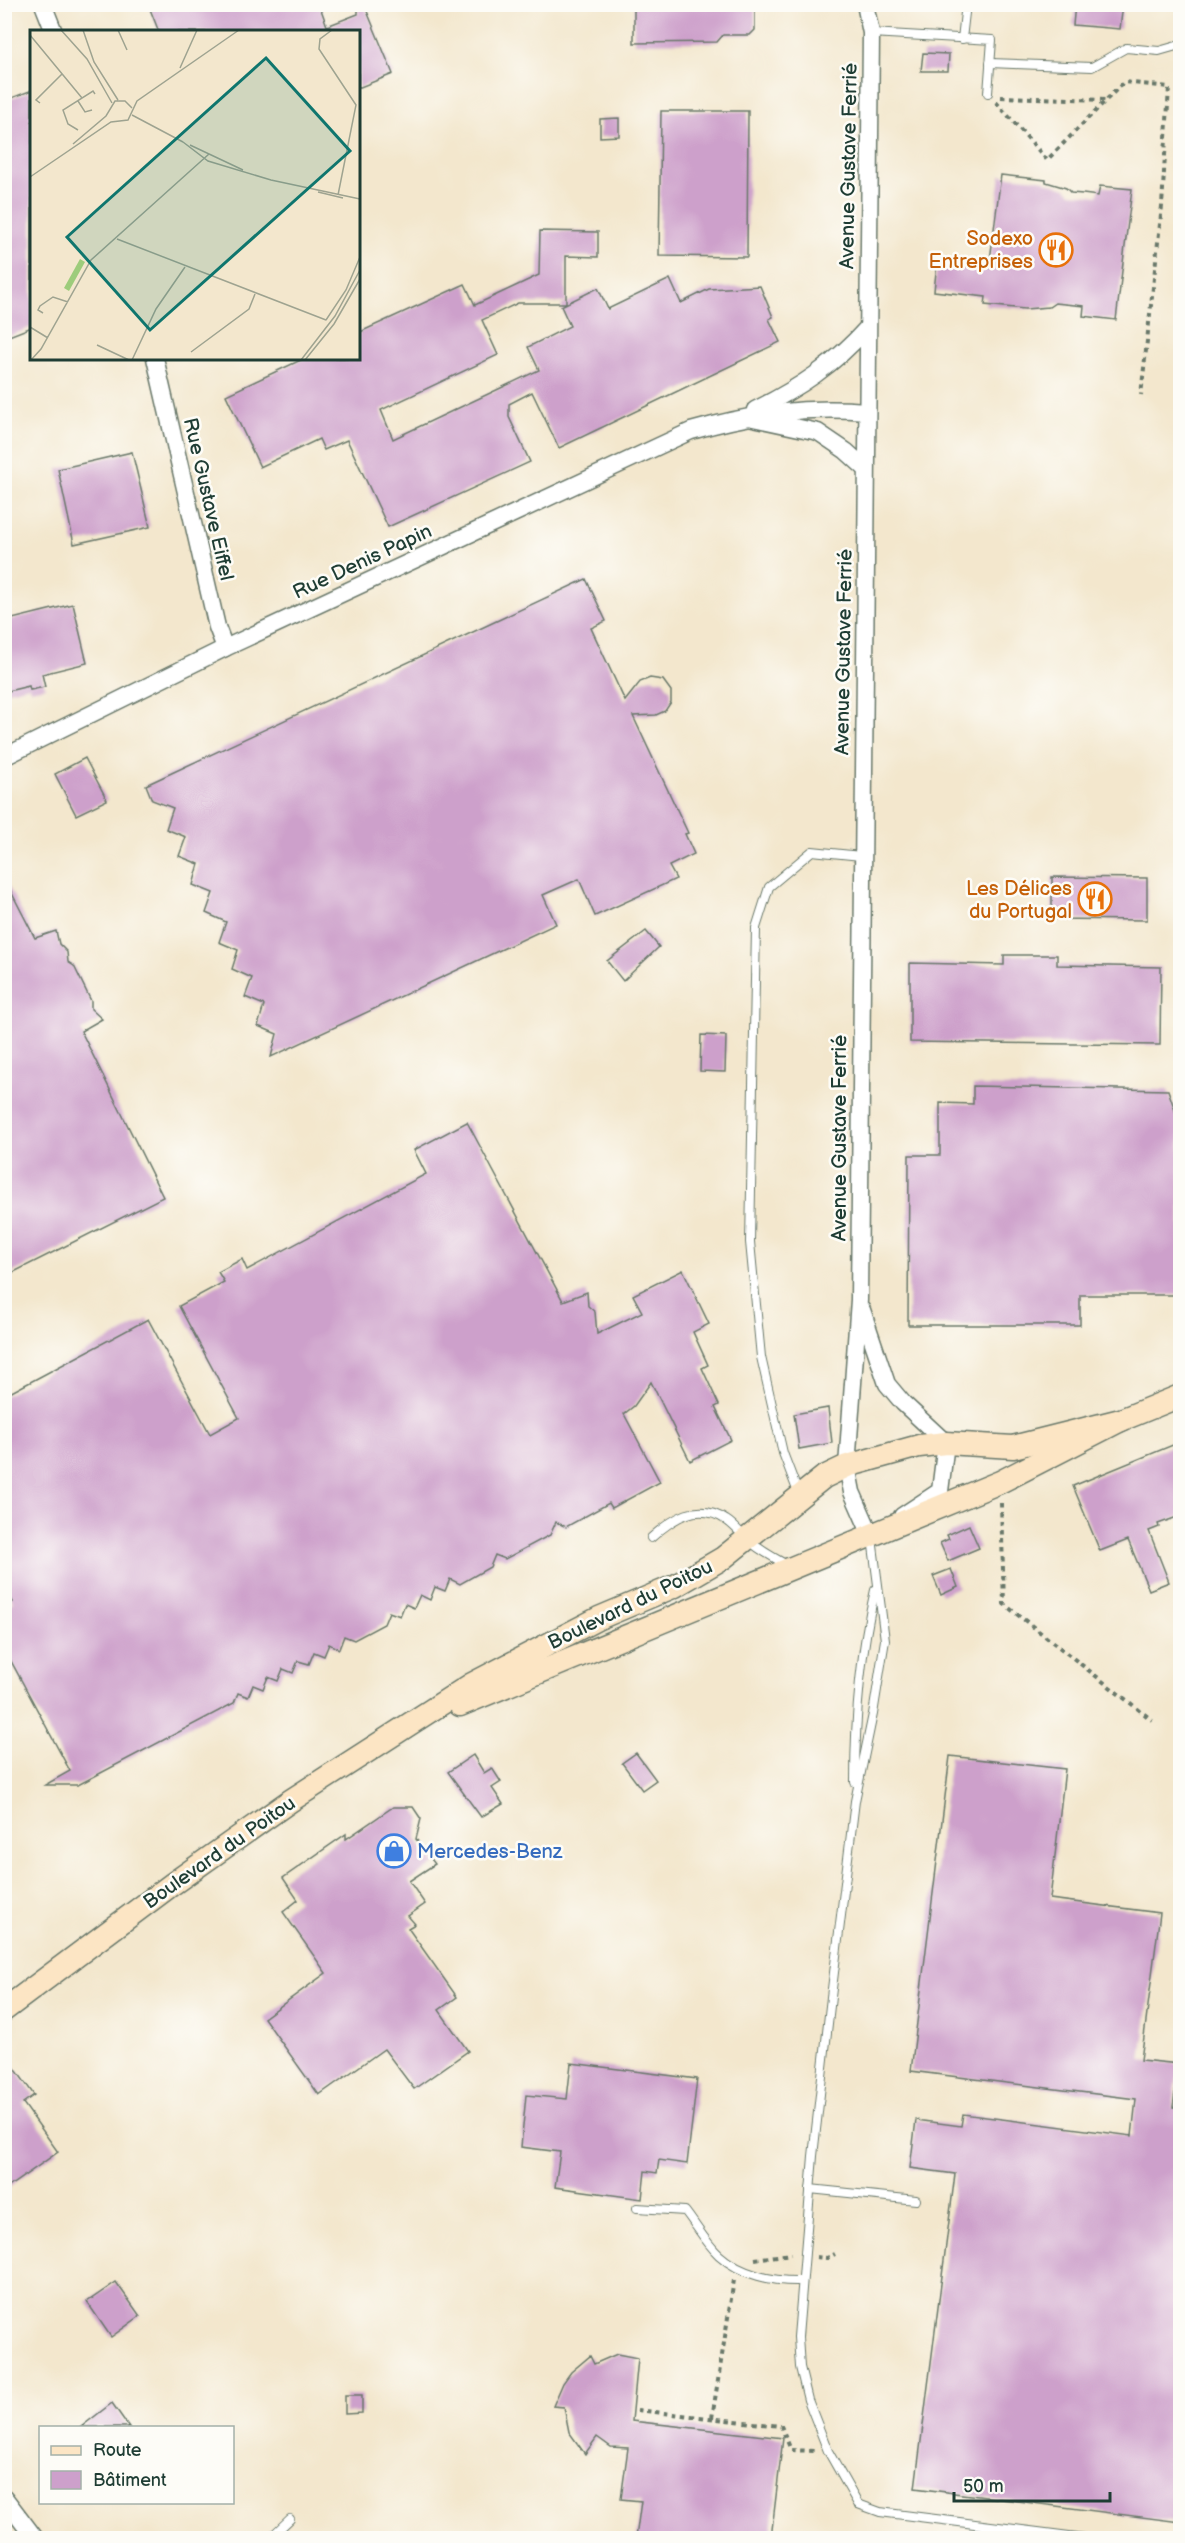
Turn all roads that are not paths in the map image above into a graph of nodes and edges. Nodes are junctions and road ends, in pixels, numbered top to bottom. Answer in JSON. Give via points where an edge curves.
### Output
{"nodes":[{"id":1,"x":43,"y":4,"type":"edge"},
{"id":2,"x":865,"y":4,"type":"edge"},
{"id":3,"x":966,"y":4,"type":"edge"},
{"id":4,"x":53,"y":30,"type":"edge"},
{"id":5,"x":871,"y":33,"type":"junction"},
{"id":6,"x":962,"y":39,"type":"junction"},
{"id":7,"x":1180,"y":45,"type":"edge"},
{"id":8,"x":990,"y":63,"type":"junction"},
{"id":9,"x":988,"y":93,"type":"dead end"},
{"id":10,"x":867,"y":328,"type":"junction"},
{"id":11,"x":155,"y":360,"type":"edge"},
{"id":12,"x":866,"y":411,"type":"junction"},
{"id":13,"x":744,"y":416,"type":"junction"},
{"id":14,"x":866,"y":469,"type":"junction"},
{"id":15,"x":225,"y":648,"type":"junction"},
{"id":16,"x":4,"y":757,"type":"edge"},
{"id":17,"x":861,"y":856,"type":"junction"},
{"id":18,"x":859,"y":1300,"type":"junction"},
{"id":19,"x":1180,"y":1396,"type":"edge"},
{"id":20,"x":1121,"y":1420,"type":"junction"},
{"id":21,"x":946,"y":1443,"type":"junction"},
{"id":22,"x":847,"y":1466,"type":"junction"},
{"id":23,"x":799,"y":1495,"type":"junction"},
{"id":24,"x":892,"y":1526,"type":"junction"},
{"id":25,"x":871,"y":1535,"type":"junction"},
{"id":26,"x":651,"y":1538,"type":"dead end"},
{"id":27,"x":746,"y":1539,"type":"junction"},
{"id":28,"x":791,"y":1568,"type":"junction"},
{"id":29,"x":876,"y":1584,"type":"junction"},
{"id":30,"x":410,"y":1725,"type":"junction"},
{"id":31,"x":855,"y":1801,"type":"junction"},
{"id":32,"x":62,"y":1966,"type":"junction"},
{"id":33,"x":4,"y":1999,"type":"edge"},
{"id":34,"x":4,"y":2010,"type":"edge"},
{"id":35,"x":810,"y":2189,"type":"junction"},
{"id":36,"x":916,"y":2200,"type":"dead end"},
{"id":37,"x":637,"y":2208,"type":"dead end"},
{"id":38,"x":802,"y":2281,"type":"junction"},
{"id":39,"x":4,"y":2497,"type":"edge"},
{"id":40,"x":290,"y":2519,"type":"dead end"},
{"id":41,"x":34,"y":2538,"type":"edge"},
{"id":42,"x":270,"y":2538,"type":"edge"},
{"id":43,"x":1085,"y":2538,"type":"edge"}],
"edges":[{"from":1,"to":4,"type":"street"},
{"from":2,"to":5,"type":"street","name":"Avenue Gustave Ferrié"},
{"from":3,"to":6,"type":"lane"},
{"from":5,"to":6,"type":"lane"},
{"from":5,"to":10,"type":"street","name":"Avenue Gustave Ferrié"},
{"from":6,"to":8,"type":"lane","via":[[992,40]]},
{"from":7,"to":8,"type":"lane","via":[[1159,51],[1126,48],[1092,67]]},
{"from":8,"to":9,"type":"lane"},
{"from":10,"to":12,"type":"street","name":"Avenue Gustave Ferrié"},
{"from":10,"to":13,"type":"street","name":"Rue Denis Papin","via":[[824,371]]},
{"from":11,"to":15,"type":"street","name":"Rue Gustave Eiffel"},
{"from":12,"to":13,"type":"street","name":"Rue Denis Papin","via":[[835,408]]},
{"from":12,"to":14,"type":"street","name":"Avenue Gustave Ferrié"},
{"from":13,"to":14,"type":"street","name":"Rue Denis Papin","via":[[818,432]]},
{"from":13,"to":15,"type":"street","name":"Rue Denis Papin","via":[[691,430]]},
{"from":14,"to":17,"type":"street","name":"Avenue Gustave Ferrié"},
{"from":15,"to":16,"type":"street","name":"Rue Denis Papin"},
{"from":17,"to":18,"type":"street","name":"Avenue Gustave Ferrié"},
{"from":17,"to":23,"type":"lane","via":[[812,851],[769,887],[756,928],[750,1242],[761,1357],[783,1453]]},
{"from":18,"to":21,"type":"street","name":"Avenue Gustave Ferrié","via":[[887,1384]]},
{"from":18,"to":22,"type":"street","name":"Avenue Gustave Ferrié"},
{"from":19,"to":20,"type":"main road","name":"Boulevard du Poitou"},
{"from":20,"to":21,"type":"main road","name":"Boulevard du Poitou","via":[[1012,1447]]},
{"from":20,"to":24,"type":"main road","name":"Boulevard du Poitou","via":[[1000,1482]]},
{"from":21,"to":22,"type":"main road","name":"Boulevard du Poitou"},
{"from":21,"to":24,"type":"street","via":[[940,1491],[907,1510]]},
{"from":22,"to":23,"type":"main road","name":"Boulevard du Poitou"},
{"from":22,"to":25,"type":"street","name":"Avenue Gustave Ferrié","via":[[852,1492]]},
{"from":23,"to":27,"type":"main road","name":"Boulevard du Poitou"},
{"from":24,"to":25,"type":"main road","name":"Boulevard du Poitou"},
{"from":25,"to":28,"type":"main road","name":"Boulevard du Poitou"},
{"from":25,"to":29,"type":"lane"},
{"from":26,"to":27,"type":"lane","via":[[671,1520],[690,1512],[706,1511],[726,1519]]},
{"from":27,"to":28,"type":"lane"},
{"from":27,"to":30,"type":"main road","name":"Boulevard du Poitou","via":[[723,1558],[675,1586],[540,1647],[472,1684]]},
{"from":28,"to":30,"type":"main road","name":"Boulevard du Poitou"},
{"from":29,"to":31,"type":"lane","via":[[864,1636],[857,1700]]},
{"from":29,"to":31,"type":"lane","via":[[885,1640]]},
{"from":30,"to":32,"type":"main road","name":"Boulevard du Poitou","via":[[290,1802]]},
{"from":31,"to":35,"type":"lane"},
{"from":32,"to":33,"type":"main road","name":"Boulevard du Poitou"},
{"from":32,"to":34,"type":"main road","name":"Boulevard du Poitou"},
{"from":35,"to":36,"type":"lane"},
{"from":35,"to":38,"type":"lane"},
{"from":37,"to":38,"type":"lane","via":[[685,2211],[720,2255],[736,2265],[752,2274],[785,2282]]},
{"from":38,"to":43,"type":"lane","via":[[798,2337],[808,2400],[828,2451],[858,2504],[880,2512]]},
{"from":39,"to":41,"type":"street"},
{"from":40,"to":42,"type":"lane"}]}
